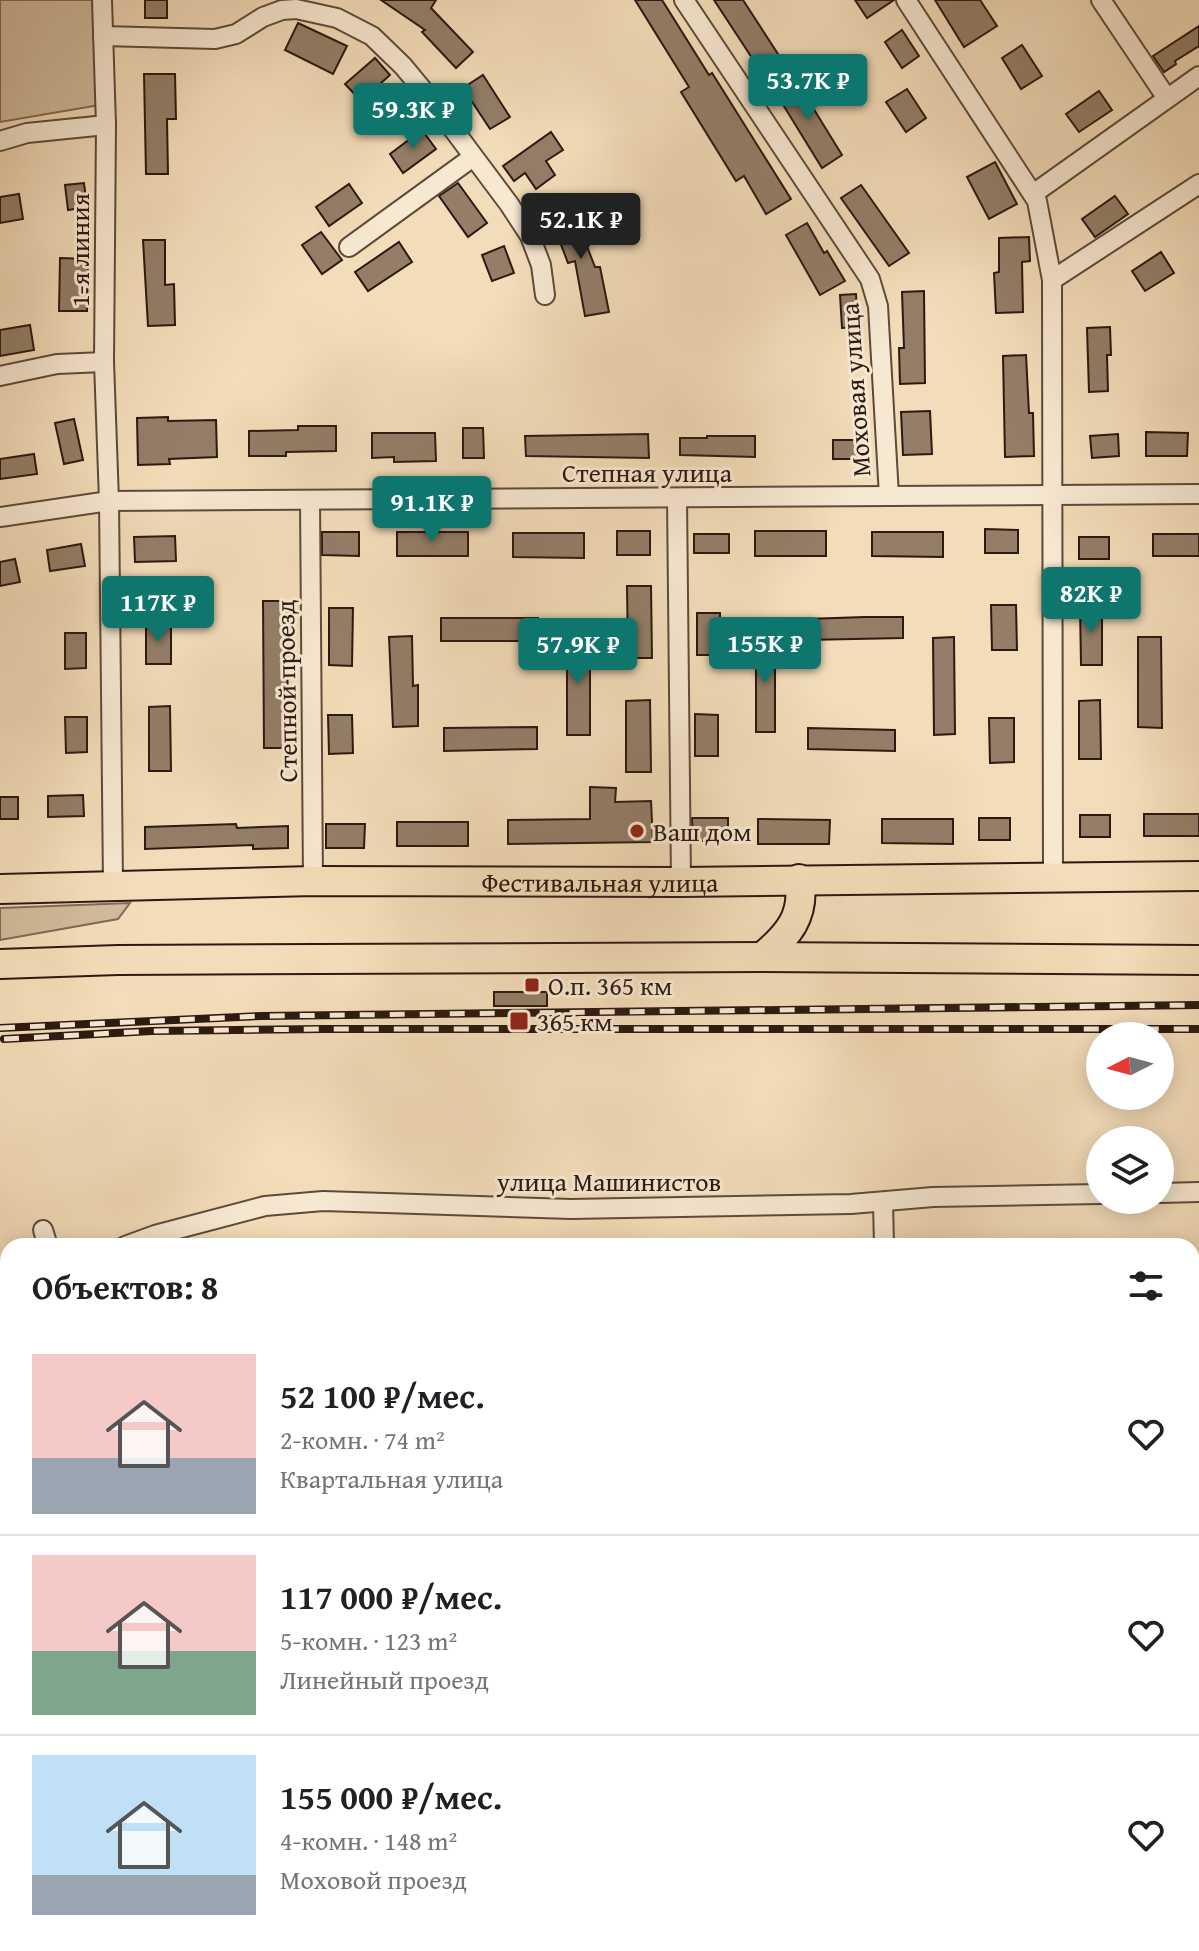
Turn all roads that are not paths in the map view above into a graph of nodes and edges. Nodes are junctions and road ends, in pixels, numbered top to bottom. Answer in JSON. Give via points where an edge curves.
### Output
{"nodes":[{"id":1,"x":102,"y":0,"type":"edge"},
{"id":2,"x":684,"y":0,"type":"edge"},
{"id":3,"x":906,"y":0,"type":"edge"},
{"id":4,"x":1101,"y":0,"type":"edge"},
{"id":5,"x":103,"y":36,"type":"junction"},
{"id":6,"x":1199,"y":76,"type":"edge"},
{"id":7,"x":1166,"y":97,"type":"junction"},
{"id":8,"x":106,"y":125,"type":"junction"},
{"id":9,"x":0,"y":141,"type":"edge"},
{"id":10,"x":473,"y":157,"type":"junction"},
{"id":11,"x":1199,"y":184,"type":"edge"},
{"id":12,"x":1033,"y":194,"type":"junction"},
{"id":13,"x":349,"y":247,"type":"dead end"},
{"id":14,"x":1052,"y":280,"type":"junction"},
{"id":15,"x":545,"y":295,"type":"dead end"},
{"id":16,"x":104,"y":362,"type":"junction"},
{"id":17,"x":0,"y":376,"type":"edge"},
{"id":18,"x":1199,"y":494,"type":"edge"},
{"id":19,"x":1051,"y":495,"type":"junction"},
{"id":20,"x":889,"y":496,"type":"junction"},
{"id":21,"x":677,"y":498,"type":"junction"},
{"id":22,"x":310,"y":500,"type":"junction"},
{"id":23,"x":109,"y":501,"type":"junction"},
{"id":24,"x":0,"y":517,"type":"edge"},
{"id":25,"x":1053,"y":876,"type":"junction"},
{"id":26,"x":1199,"y":876,"type":"edge"},
{"id":27,"x":799,"y":879,"type":"junction"},
{"id":28,"x":313,"y":881,"type":"junction"},
{"id":29,"x":681,"y":882,"type":"junction"},
{"id":30,"x":113,"y":884,"type":"junction"},
{"id":31,"x":0,"y":889,"type":"edge"},
{"id":32,"x":762,"y":957,"type":"junction"},
{"id":33,"x":1199,"y":960,"type":"edge"},
{"id":34,"x":0,"y":964,"type":"edge"},
{"id":35,"x":1199,"y":1192,"type":"edge"},
{"id":36,"x":1174,"y":1193,"type":"edge"},
{"id":37,"x":1086,"y":1194,"type":"edge"},
{"id":38,"x":883,"y":1202,"type":"junction"},
{"id":39,"x":147,"y":1238,"type":"edge"},
{"id":40,"x":884,"y":1238,"type":"edge"}],
"edges":[{"from":1,"to":5,"type":"street","name":"1-я линия"},
{"from":2,"to":20,"type":"street","name":"Моховая улица","via":[[870,279],[878,306]]},
{"from":3,"to":12,"type":"street"},
{"from":4,"to":7,"type":"street"},
{"from":5,"to":8,"type":"street","name":"1-я линия"},
{"from":5,"to":10,"type":"street","via":[[215,39],[282,10],[337,18],[372,36],[403,66]]},
{"from":6,"to":7,"type":"street"},
{"from":7,"to":12,"type":"street"},
{"from":8,"to":9,"type":"street"},
{"from":8,"to":16,"type":"street","name":"1-я линия"},
{"from":10,"to":13,"type":"street"},
{"from":10,"to":15,"type":"street","via":[[530,236]]},
{"from":11,"to":14,"type":"street"},
{"from":12,"to":14,"type":"street"},
{"from":14,"to":19,"type":"street"},
{"from":16,"to":17,"type":"street","via":[[57,364]]},
{"from":16,"to":23,"type":"street","name":"1-я линия"},
{"from":18,"to":19,"type":"street","name":"Степная улица"},
{"from":19,"to":20,"type":"street","name":"Степная улица"},
{"from":19,"to":25,"type":"street"},
{"from":20,"to":21,"type":"street","name":"Степная улица"},
{"from":21,"to":22,"type":"street","name":"Степная улица"},
{"from":21,"to":29,"type":"street"},
{"from":22,"to":23,"type":"street","name":"Степная улица"},
{"from":22,"to":28,"type":"street","name":"Степной проезд"},
{"from":23,"to":24,"type":"street","name":"Степная улица"},
{"from":23,"to":30,"type":"street","name":"1-я линия"},
{"from":25,"to":26,"type":"main road","name":"Фестивальная улица"},
{"from":25,"to":27,"type":"main road","name":"Фестивальная улица"},
{"from":27,"to":29,"type":"main road","name":"Фестивальная улица"},
{"from":27,"to":32,"type":"main road","via":[[801,906],[793,926]]},
{"from":28,"to":29,"type":"main road","name":"Фестивальная улица"},
{"from":28,"to":30,"type":"main road","name":"Фестивальная улица"},
{"from":30,"to":31,"type":"main road","name":"Фестивальная улица"},
{"from":32,"to":33,"type":"main road"},
{"from":32,"to":34,"type":"main road"},
{"from":35,"to":36,"type":"street"},
{"from":37,"to":38,"type":"street","name":"улица Машинистов"},
{"from":38,"to":39,"type":"street","name":"улица Машинистов","via":[[546,1210],[323,1201],[265,1206]]},
{"from":38,"to":40,"type":"street"}]}
